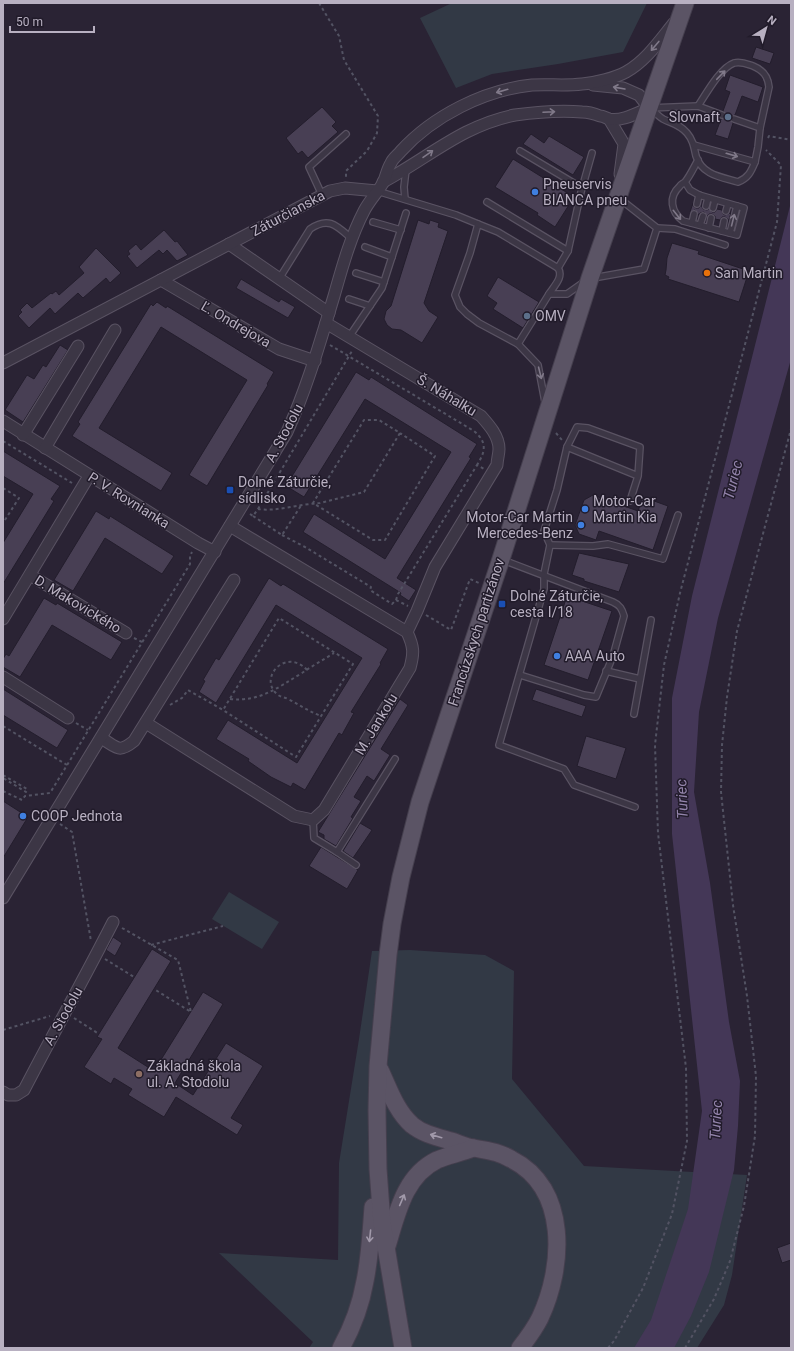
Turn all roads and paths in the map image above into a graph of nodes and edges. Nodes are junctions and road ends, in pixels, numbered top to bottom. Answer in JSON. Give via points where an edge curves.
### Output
{"nodes":[{"id":1,"x":319,"y":3,"type":"edge"},
{"id":2,"x":683,"y":10,"type":"edge"},
{"id":3,"x":583,"y":84,"type":"junction"},
{"id":4,"x":698,"y":106,"type":"junction"},
{"id":5,"x":649,"y":108,"type":"junction"},
{"id":6,"x":722,"y":115,"type":"dead end"},
{"id":7,"x":609,"y":119,"type":"junction"},
{"id":8,"x":734,"y":119,"type":"dead end"},
{"id":9,"x":760,"y":128,"type":"junction"},
{"id":10,"x":346,"y":134,"type":"dead end"},
{"id":11,"x":769,"y":136,"type":"dead end"},
{"id":12,"x":791,"y":140,"type":"edge"},
{"id":13,"x":694,"y":145,"type":"junction"},
{"id":14,"x":766,"y":149,"type":"dead end"},
{"id":15,"x":520,"y":151,"type":"dead end"},
{"id":16,"x":592,"y":153,"type":"dead end"},
{"id":17,"x":698,"y":160,"type":"junction"},
{"id":18,"x":755,"y":162,"type":"junction"},
{"id":19,"x":406,"y":170,"type":"junction"},
{"id":20,"x":685,"y":182,"type":"junction"},
{"id":21,"x":380,"y":186,"type":"junction"},
{"id":22,"x":345,"y":188,"type":"junction"},
{"id":23,"x":582,"y":188,"type":"junction"},
{"id":24,"x":322,"y":195,"type":"junction"},
{"id":25,"x":699,"y":195,"type":"junction"},
{"id":26,"x":617,"y":198,"type":"junction"},
{"id":27,"x":708,"y":198,"type":"junction"},
{"id":28,"x":405,"y":199,"type":"junction"},
{"id":29,"x":715,"y":200,"type":"junction"},
{"id":30,"x":487,"y":202,"type":"dead end"},
{"id":31,"x":697,"y":204,"type":"dead end"},
{"id":32,"x":728,"y":204,"type":"junction"},
{"id":33,"x":706,"y":206,"type":"dead end"},
{"id":34,"x":713,"y":208,"type":"dead end"},
{"id":35,"x":726,"y":212,"type":"dead end"},
{"id":36,"x":406,"y":213,"type":"dead end"},
{"id":37,"x":694,"y":214,"type":"dead end"},
{"id":38,"x":703,"y":216,"type":"dead end"},
{"id":39,"x":711,"y":218,"type":"dead end"},
{"id":40,"x":724,"y":221,"type":"dead end"},
{"id":41,"x":374,"y":222,"type":"dead end"},
{"id":42,"x":692,"y":223,"type":"junction"},
{"id":43,"x":478,"y":224,"type":"junction"},
{"id":44,"x":700,"y":225,"type":"junction"},
{"id":45,"x":657,"y":228,"type":"junction"},
{"id":46,"x":708,"y":228,"type":"junction"},
{"id":47,"x":401,"y":230,"type":"junction"},
{"id":48,"x":722,"y":231,"type":"junction"},
{"id":49,"x":352,"y":239,"type":"junction"},
{"id":50,"x":229,"y":244,"type":"junction"},
{"id":51,"x":725,"y":245,"type":"dead end"},
{"id":52,"x":365,"y":247,"type":"dead end"},
{"id":53,"x":568,"y":251,"type":"junction"},
{"id":54,"x":392,"y":257,"type":"junction"},
{"id":55,"x":558,"y":268,"type":"junction"},
{"id":56,"x":356,"y":274,"type":"dead end"},
{"id":57,"x":590,"y":278,"type":"junction"},
{"id":58,"x":279,"y":279,"type":"junction"},
{"id":59,"x":160,"y":280,"type":"junction"},
{"id":60,"x":384,"y":282,"type":"junction"},
{"id":61,"x":549,"y":294,"type":"junction"},
{"id":62,"x":349,"y":299,"type":"dead end"},
{"id":63,"x":370,"y":306,"type":"junction"},
{"id":64,"x":327,"y":318,"type":"junction"},
{"id":65,"x":115,"y":330,"type":"dead end"},
{"id":66,"x":354,"y":339,"type":"junction"},
{"id":67,"x":321,"y":340,"type":"junction"},
{"id":68,"x":518,"y":344,"type":"junction"},
{"id":69,"x":78,"y":346,"type":"dead end"},
{"id":70,"x":349,"y":356,"type":"junction"},
{"id":71,"x":315,"y":361,"type":"junction"},
{"id":72,"x":3,"y":363,"type":"edge"},
{"id":73,"x":547,"y":410,"type":"junction"},
{"id":74,"x":3,"y":422,"type":"edge"},
{"id":75,"x":791,"y":429,"type":"edge"},
{"id":76,"x":400,"y":433,"type":"junction"},
{"id":77,"x":23,"y":434,"type":"junction"},
{"id":78,"x":3,"y":441,"type":"edge"},
{"id":79,"x":567,"y":447,"type":"junction"},
{"id":80,"x":45,"y":448,"type":"junction"},
{"id":81,"x":477,"y":465,"type":"junction"},
{"id":82,"x":492,"y":474,"type":"junction"},
{"id":83,"x":90,"y":476,"type":"junction"},
{"id":84,"x":638,"y":476,"type":"junction"},
{"id":85,"x":72,"y":486,"type":"dead end"},
{"id":86,"x":3,"y":488,"type":"edge"},
{"id":87,"x":630,"y":501,"type":"dead end"},
{"id":88,"x":313,"y":503,"type":"junction"},
{"id":89,"x":302,"y":504,"type":"junction"},
{"id":90,"x":241,"y":508,"type":"junction"},
{"id":91,"x":258,"y":509,"type":"junction"},
{"id":92,"x":678,"y":515,"type":"dead end"},
{"id":93,"x":254,"y":516,"type":"junction"},
{"id":94,"x":3,"y":523,"type":"edge"},
{"id":95,"x":230,"y":526,"type":"junction"},
{"id":96,"x":282,"y":535,"type":"junction"},
{"id":97,"x":198,"y":543,"type":"junction"},
{"id":98,"x":550,"y":545,"type":"junction"},
{"id":99,"x":215,"y":552,"type":"junction"},
{"id":100,"x":501,"y":559,"type":"junction"},
{"id":101,"x":544,"y":574,"type":"junction"},
{"id":102,"x":30,"y":575,"type":"junction"},
{"id":103,"x":234,"y":580,"type":"dead end"},
{"id":104,"x":491,"y":588,"type":"junction"},
{"id":105,"x":396,"y":600,"type":"junction"},
{"id":106,"x":418,"y":611,"type":"junction"},
{"id":107,"x":3,"y":619,"type":"edge"},
{"id":108,"x":651,"y":620,"type":"dead end"},
{"id":109,"x":407,"y":632,"type":"junction"},
{"id":110,"x":126,"y":633,"type":"dead end"},
{"id":111,"x":334,"y":652,"type":"junction"},
{"id":112,"x":307,"y":670,"type":"junction"},
{"id":113,"x":606,"y":671,"type":"junction"},
{"id":114,"x":520,"y":675,"type":"junction"},
{"id":115,"x":3,"y":677,"type":"edge"},
{"id":116,"x":640,"y":679,"type":"junction"},
{"id":117,"x":273,"y":690,"type":"junction"},
{"id":118,"x":230,"y":699,"type":"junction"},
{"id":119,"x":169,"y":706,"type":"dead end"},
{"id":120,"x":223,"y":710,"type":"junction"},
{"id":121,"x":634,"y":714,"type":"dead end"},
{"id":122,"x":321,"y":716,"type":"junction"},
{"id":123,"x":68,"y":718,"type":"joint"},
{"id":124,"x":146,"y":723,"type":"junction"},
{"id":125,"x":3,"y":726,"type":"edge"},
{"id":126,"x":88,"y":730,"type":"junction"},
{"id":127,"x":101,"y":738,"type":"junction"},
{"id":128,"x":395,"y":759,"type":"dead end"},
{"id":129,"x":67,"y":765,"type":"junction"},
{"id":130,"x":3,"y":775,"type":"edge"},
{"id":131,"x":3,"y":778,"type":"edge"},
{"id":132,"x":3,"y":791,"type":"edge"},
{"id":133,"x":635,"y":807,"type":"dead end"},
{"id":134,"x":312,"y":820,"type":"junction"},
{"id":135,"x":60,"y":824,"type":"dead end"},
{"id":136,"x":337,"y":852,"type":"junction"},
{"id":137,"x":356,"y":865,"type":"dead end"},
{"id":138,"x":6,"y":884,"type":"edge"},
{"id":139,"x":3,"y":898,"type":"edge"},
{"id":140,"x":112,"y":922,"type":"joint"},
{"id":141,"x":223,"y":926,"type":"dead end"},
{"id":142,"x":151,"y":944,"type":"junction"},
{"id":143,"x":97,"y":954,"type":"junction"},
{"id":144,"x":134,"y":977,"type":"dead end"},
{"id":145,"x":154,"y":989,"type":"dead end"},
{"id":146,"x":378,"y":1066,"type":"junction"},
{"id":147,"x":3,"y":1092,"type":"edge"},
{"id":148,"x":473,"y":1148,"type":"junction"},
{"id":149,"x":378,"y":1169,"type":"junction"},
{"id":150,"x":386,"y":1250,"type":"junction"},
{"id":151,"x":341,"y":1348,"type":"edge"},
{"id":152,"x":403,"y":1348,"type":"edge"},
{"id":153,"x":520,"y":1348,"type":"edge"},
{"id":154,"x":608,"y":1348,"type":"edge"},
{"id":155,"x":686,"y":1348,"type":"edge"}],
"edges":[{"from":1,"to":22,"type":"path","via":[[339,36],[344,60],[378,116],[377,133],[367,151],[346,171]]},
{"from":2,"to":3,"type":"street","one_way":true,"via":[[643,59],[628,71],[615,77]]},
{"from":2,"to":5,"type":"main road","name":"Francúzskych partizánov"},
{"from":5,"to":3,"type":"street","one_way":true,"via":[[639,95],[623,88]]},
{"from":3,"to":21,"type":"street","one_way":true,"via":[[514,88],[453,110],[411,141],[390,163]]},
{"from":4,"to":5,"type":"lane"},
{"from":4,"to":6,"type":"lane"},
{"from":4,"to":9,"type":"lane","one_way":true,"via":[[710,85],[730,65],[741,62],[748,64],[758,68],[768,80],[769,87]]},
{"from":5,"to":7,"type":"street","via":[[628,117]]},
{"from":5,"to":13,"type":"lane","via":[[682,128]]},
{"from":5,"to":26,"type":"main road","name":"Francúzskych partizánov"},
{"from":19,"to":7,"type":"street","one_way":true,"via":[[456,137],[498,119],[564,111],[584,112]]},
{"from":7,"to":26,"type":"street","via":[[624,144]]},
{"from":8,"to":9,"type":"lane"},
{"from":9,"to":18,"type":"lane"},
{"from":10,"to":24,"type":"lane","via":[[309,167]]},
{"from":11,"to":12,"type":"path"},
{"from":13,"to":17,"type":"lane"},
{"from":13,"to":18,"type":"lane","one_way":true},
{"from":14,"to":154,"type":"path","via":[[780,165],[778,222],[680,593],[664,665],[656,745],[658,833],[686,1068],[687,1141],[672,1214],[643,1288]]},
{"from":15,"to":23,"type":"lane"},
{"from":16,"to":23,"type":"lane"},
{"from":17,"to":18,"type":"lane","via":[[711,174],[738,182],[751,173]]},
{"from":17,"to":20,"type":"lane"},
{"from":19,"to":21,"type":"street"},
{"from":19,"to":28,"type":"lane"},
{"from":20,"to":25,"type":"lane","via":[[690,190]]},
{"from":20,"to":42,"type":"lane","one_way":true,"via":[[674,193],[672,207],[678,217]]},
{"from":21,"to":22,"type":"street","name":"Záturčianska"},
{"from":21,"to":28,"type":"lane"},
{"from":21,"to":49,"type":"street","name":"A. Stodolu","via":[[364,212]]},
{"from":22,"to":24,"type":"street","name":"Záturčianska"},
{"from":23,"to":53,"type":"lane"},
{"from":24,"to":50,"type":"street","name":"Záturčianska"},
{"from":25,"to":27,"type":"lane"},
{"from":25,"to":31,"type":"lane"},
{"from":26,"to":45,"type":"lane"},
{"from":26,"to":57,"type":"main road","name":"Francúzskych partizánov"},
{"from":27,"to":29,"type":"lane"},
{"from":27,"to":33,"type":"lane"},
{"from":28,"to":43,"type":"lane"},
{"from":29,"to":32,"type":"lane"},
{"from":29,"to":34,"type":"lane"},
{"from":30,"to":53,"type":"lane"},
{"from":32,"to":35,"type":"lane"},
{"from":48,"to":32,"type":"lane","one_way":true,"via":[[730,233],[737,206]]},
{"from":36,"to":47,"type":"lane"},
{"from":37,"to":42,"type":"lane"},
{"from":38,"to":44,"type":"lane"},
{"from":39,"to":46,"type":"lane"},
{"from":40,"to":48,"type":"lane"},
{"from":41,"to":47,"type":"lane"},
{"from":42,"to":44,"type":"lane"},
{"from":43,"to":55,"type":"lane","via":[[498,232]]},
{"from":43,"to":68,"type":"lane","via":[[455,295],[467,314]]},
{"from":44,"to":46,"type":"lane"},
{"from":45,"to":51,"type":"lane","via":[[675,229]]},
{"from":45,"to":57,"type":"lane","via":[[644,269]]},
{"from":46,"to":48,"type":"lane"},
{"from":47,"to":54,"type":"lane"},
{"from":49,"to":58,"type":"lane","via":[[338,226],[328,222],[318,224],[310,229]]},
{"from":49,"to":64,"type":"street","name":"A. Stodolu"},
{"from":50,"to":58,"type":"street","name":"Š. Náhalku"},
{"from":50,"to":59,"type":"street","name":"Záturčianska"},
{"from":52,"to":54,"type":"lane"},
{"from":53,"to":55,"type":"lane"},
{"from":54,"to":60,"type":"lane"},
{"from":55,"to":61,"type":"lane","via":[[560,276]]},
{"from":56,"to":60,"type":"lane"},
{"from":57,"to":61,"type":"lane","via":[[567,294]]},
{"from":57,"to":73,"type":"main road","name":"Francúzskych partizánov"},
{"from":58,"to":64,"type":"street","name":"Š. Náhalku"},
{"from":59,"to":71,"type":"street","name":"Ľ. Ondrejova","via":[[279,349]]},
{"from":59,"to":72,"type":"street","name":"Záturčianska"},
{"from":60,"to":63,"type":"lane"},
{"from":61,"to":68,"type":"lane"},
{"from":62,"to":63,"type":"lane"},
{"from":63,"to":66,"type":"lane"},
{"from":64,"to":66,"type":"street","name":"Š. Náhalku"},
{"from":64,"to":67,"type":"street","name":"A. Stodolu"},
{"from":65,"to":80,"type":"street"},
{"from":66,"to":70,"type":"path"},
{"from":66,"to":82,"type":"street","name":"Š. Náhalku","via":[[481,416],[491,427],[499,448],[497,465]]},
{"from":67,"to":70,"type":"path"},
{"from":67,"to":71,"type":"street","name":"A. Stodolu"},
{"from":68,"to":73,"type":"lane","one_way":true,"via":[[538,365]]},
{"from":69,"to":77,"type":"street"},
{"from":70,"to":81,"type":"path","via":[[480,436],[484,449]]},
{"from":70,"to":91,"type":"path"},
{"from":71,"to":90,"type":"street","name":"A. Stodolu","via":[[287,432]]},
{"from":73,"to":100,"type":"main road","name":"Francúzskych partizánov"},
{"from":74,"to":77,"type":"street","name":"P. V. Rovnianka"},
{"from":75,"to":155,"type":"path","via":[[737,631],[722,745],[721,792],[756,1076],[755,1136],[744,1206],[730,1261],[714,1299]]},
{"from":76,"to":88,"type":"path","via":[[364,492]]},
{"from":76,"to":88,"type":"path","via":[[379,420],[364,420]]},
{"from":76,"to":88,"type":"path","via":[[435,456],[385,540],[373,540]]},
{"from":77,"to":80,"type":"street","name":"P. V. Rovnianka"},
{"from":78,"to":85,"type":"path","via":[[72,483]]},
{"from":79,"to":84,"type":"lane"},
{"from":79,"to":84,"type":"lane","via":[[577,427],[588,428],[640,447]]},
{"from":79,"to":98,"type":"lane","via":[[544,531]]},
{"from":80,"to":83,"type":"street","name":"P. V. Rovnianka"},
{"from":81,"to":82,"type":"path"},
{"from":81,"to":105,"type":"path"},
{"from":82,"to":106,"type":"street","name":"Š. Náhalku","via":[[435,567]]},
{"from":83,"to":97,"type":"street","name":"P. V. Rovnianka"},
{"from":83,"to":102,"type":"street","name":"D. Makovického"},
{"from":84,"to":87,"type":"lane"},
{"from":86,"to":94,"type":"path","via":[[19,498]]},
{"from":88,"to":89,"type":"path"},
{"from":89,"to":91,"type":"path"},
{"from":89,"to":96,"type":"path"},
{"from":90,"to":93,"type":"path"},
{"from":90,"to":95,"type":"street","name":"A. Stodolu"},
{"from":91,"to":93,"type":"path"},
{"from":92,"to":98,"type":"lane","via":[[663,559],[608,544]]},
{"from":93,"to":96,"type":"path"},
{"from":95,"to":99,"type":"street","name":"A. Stodolu"},
{"from":95,"to":109,"type":"street"},
{"from":96,"to":105,"type":"path","via":[[371,587],[370,590],[392,604]]},
{"from":97,"to":99,"type":"street","name":"P. V. Rovnianka"},
{"from":97,"to":126,"type":"path","via":[[190,556],[190,564]]},
{"from":98,"to":101,"type":"lane"},
{"from":99,"to":127,"type":"street","name":"A. Stodolu"},
{"from":100,"to":101,"type":"lane"},
{"from":100,"to":104,"type":"main road","name":"Francúzskych partizánov"},
{"from":101,"to":113,"type":"lane","via":[[613,602],[623,611],[624,616],[613,656]]},
{"from":101,"to":114,"type":"lane","via":[[544,589]]},
{"from":102,"to":107,"type":"street","name":"D. Makovického"},
{"from":102,"to":110,"type":"street","name":"D. Makovického"},
{"from":103,"to":124,"type":"street"},
{"from":104,"to":106,"type":"path","via":[[470,579],[451,630]]},
{"from":104,"to":146,"type":"main road","name":"Francúzskych partizánov","via":[[420,802],[401,877],[388,955]]},
{"from":105,"to":106,"type":"path"},
{"from":106,"to":109,"type":"street","name":"Š. Náhalku"},
{"from":108,"to":116,"type":"lane"},
{"from":109,"to":134,"type":"street","name":"M. Jankolu","via":[[414,655],[410,668],[324,810]]},
{"from":111,"to":112,"type":"path"},
{"from":111,"to":118,"type":"path","via":[[279,618]]},
{"from":111,"to":122,"type":"path","via":[[353,664]]},
{"from":112,"to":117,"type":"path"},
{"from":112,"to":117,"type":"path","via":[[300,663],[281,663],[272,675]]},
{"from":113,"to":114,"type":"lane","via":[[596,697]]},
{"from":113,"to":116,"type":"lane"},
{"from":114,"to":133,"type":"lane","via":[[499,745],[564,769],[574,785]]},
{"from":115,"to":123,"type":"street"},
{"from":116,"to":121,"type":"lane"},
{"from":117,"to":118,"type":"path","via":[[252,699]]},
{"from":117,"to":122,"type":"path"},
{"from":118,"to":120,"type":"path"},
{"from":119,"to":120,"type":"path","via":[[182,698],[188,690]]},
{"from":120,"to":122,"type":"path","via":[[296,757]]},
{"from":123,"to":126,"type":"path"},
{"from":124,"to":127,"type":"street","via":[[126,748],[119,749]]},
{"from":124,"to":134,"type":"street","via":[[294,816]]},
{"from":125,"to":129,"type":"path"},
{"from":126,"to":129,"type":"path"},
{"from":127,"to":138,"type":"street","name":"A. Stodolu"},
{"from":128,"to":136,"type":"lane"},
{"from":129,"to":132,"type":"path","via":[[50,793],[25,796],[22,800]]},
{"from":130,"to":131,"type":"path","via":[[27,789],[26,792]]},
{"from":134,"to":136,"type":"lane","via":[[314,838]]},
{"from":135,"to":143,"type":"path","via":[[72,832],[92,948]]},
{"from":136,"to":137,"type":"lane"},
{"from":138,"to":139,"type":"street","name":"A. Stodolu"},
{"from":140,"to":142,"type":"path"},
{"from":140,"to":143,"type":"street","name":"A. Stodolu"},
{"from":141,"to":142,"type":"path"},
{"from":142,"to":145,"type":"path","via":[[178,960],[191,1012]]},
{"from":143,"to":144,"type":"path"},
{"from":143,"to":147,"type":"street","name":"A. Stodolu","via":[[24,1090],[16,1096]]},
{"from":148,"to":146,"type":"main road","one_way":true,"via":[[429,1135],[413,1125],[402,1115]]},
{"from":146,"to":149,"type":"main road","name":"Francúzskych partizánov"},
{"from":150,"to":148,"type":"main road","one_way":true,"via":[[402,1200],[419,1173],[437,1161]]},
{"from":148,"to":153,"type":"main road","via":[[493,1151],[525,1167],[539,1182],[552,1206],[557,1246],[555,1269],[540,1318]]},
{"from":149,"to":150,"type":"main road"},
{"from":149,"to":151,"type":"main road","one_way":true,"via":[[365,1281],[358,1308]]},
{"from":150,"to":152,"type":"main road"}]}
